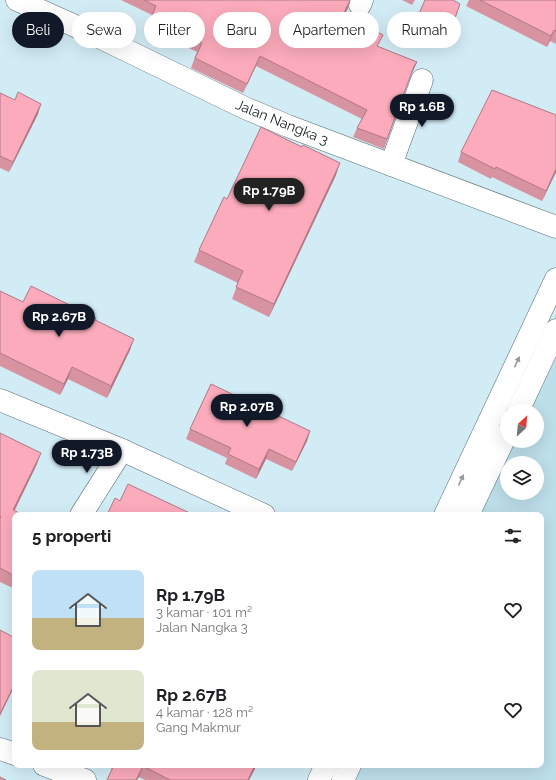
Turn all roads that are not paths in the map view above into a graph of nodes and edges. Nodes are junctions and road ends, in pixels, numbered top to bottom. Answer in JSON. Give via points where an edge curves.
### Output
{"nodes":[{"id":1,"x":16,"y":0,"type":"edge"},
{"id":2,"x":422,"y":80,"type":"dead end"},
{"id":3,"x":391,"y":165,"type":"junction"},
{"id":4,"x":556,"y":227,"type":"edge"},
{"id":5,"x":556,"y":280,"type":"edge"},
{"id":6,"x":556,"y":330,"type":"edge"},
{"id":7,"x":0,"y":400,"type":"edge"},
{"id":8,"x":521,"y":404,"type":"edge"},
{"id":9,"x":500,"y":448,"type":"edge"},
{"id":10,"x":122,"y":450,"type":"junction"},
{"id":11,"x":84,"y":512,"type":"edge"},
{"id":12,"x":257,"y":512,"type":"edge"},
{"id":13,"x":446,"y":512,"type":"edge"},
{"id":14,"x":469,"y":512,"type":"edge"},
{"id":15,"x":0,"y":749,"type":"edge"},
{"id":16,"x":12,"y":753,"type":"edge"},
{"id":17,"x":52,"y":768,"type":"edge"},
{"id":18,"x":325,"y":768,"type":"edge"},
{"id":19,"x":349,"y":768,"type":"edge"},
{"id":20,"x":85,"y":780,"type":"edge"},
{"id":21,"x":319,"y":780,"type":"edge"},
{"id":22,"x":343,"y":780,"type":"edge"}],
"edges":[{"from":1,"to":3,"type":"street","name":"Jalan Nangka 3","via":[[93,34],[245,108]]},
{"from":2,"to":3,"type":"street"},
{"from":3,"to":4,"type":"street","name":"Jalan Nangka 3"},
{"from":13,"to":5,"type":"street","one_way":true},
{"from":6,"to":8,"type":"street"},
{"from":7,"to":10,"type":"street"},
{"from":9,"to":14,"type":"street"},
{"from":10,"to":11,"type":"street"},
{"from":10,"to":12,"type":"street"},
{"from":15,"to":16,"type":"street"},
{"from":17,"to":20,"type":"street"},
{"from":18,"to":21,"type":"street"},
{"from":19,"to":22,"type":"street"}]}
